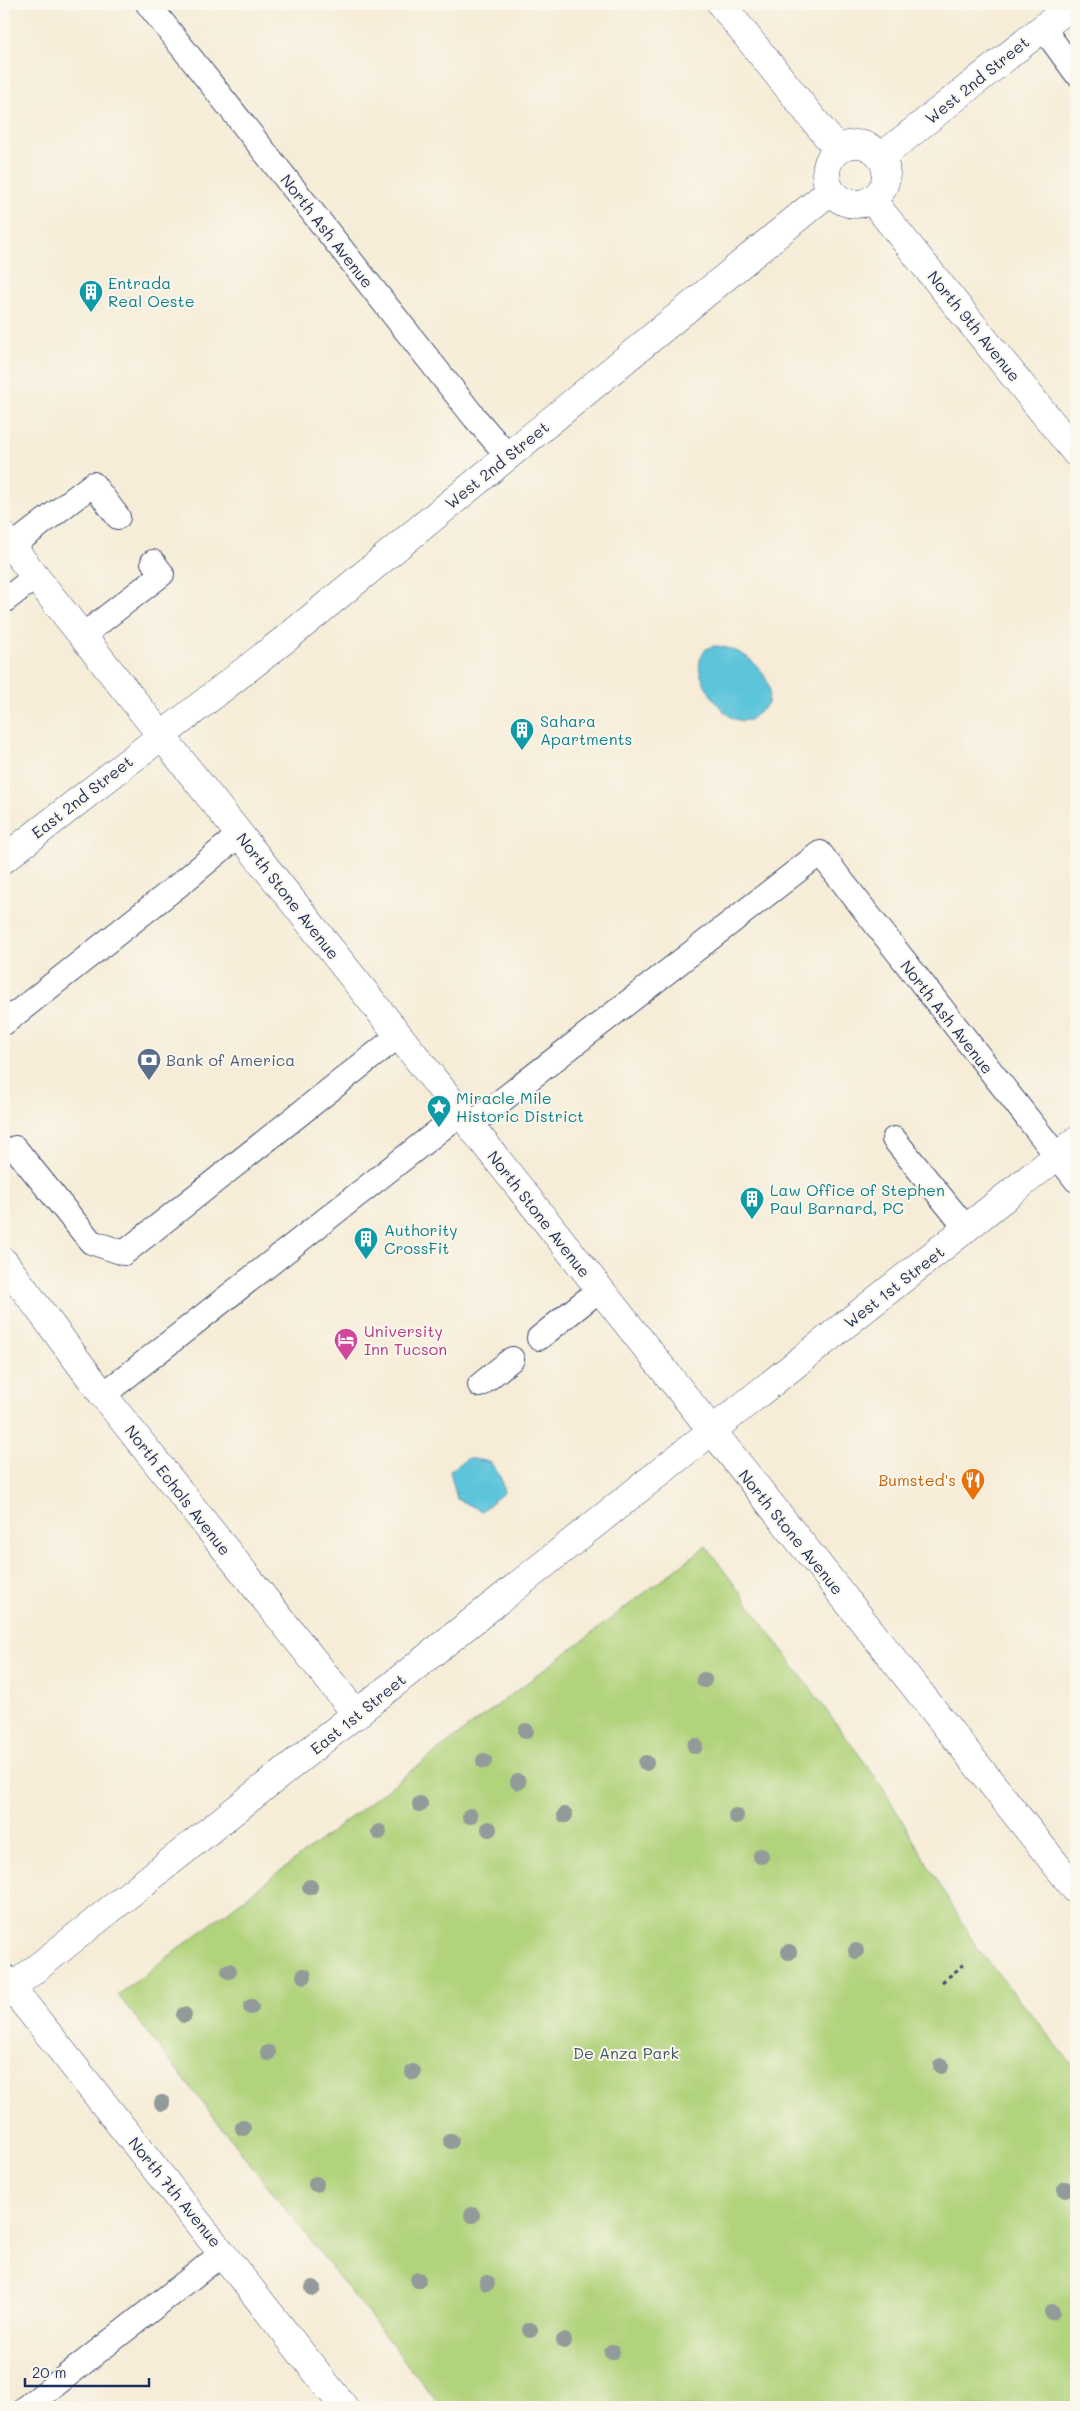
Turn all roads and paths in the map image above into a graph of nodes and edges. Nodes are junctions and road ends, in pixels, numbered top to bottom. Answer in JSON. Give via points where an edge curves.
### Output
{"nodes":[{"id":1,"x":148,"y":4,"type":"edge"},
{"id":2,"x":721,"y":4,"type":"edge"},
{"id":3,"x":1073,"y":4,"type":"edge"},
{"id":4,"x":1043,"y":28,"type":"junction"},
{"id":5,"x":1076,"y":73,"type":"edge"},
{"id":6,"x":838,"y":150,"type":"junction"},
{"id":7,"x":881,"y":157,"type":"junction"},
{"id":8,"x":830,"y":192,"type":"junction"},
{"id":9,"x":872,"y":200,"type":"junction"},
{"id":10,"x":1076,"y":453,"type":"edge"},
{"id":11,"x":508,"y":456,"type":"junction"},
{"id":12,"x":118,"y":517,"type":"dead end"},
{"id":13,"x":8,"y":542,"type":"edge"},
{"id":14,"x":153,"y":562,"type":"dead end"},
{"id":15,"x":35,"y":577,"type":"junction"},
{"id":16,"x":4,"y":600,"type":"edge"},
{"id":17,"x":82,"y":636,"type":"junction"},
{"id":18,"x":161,"y":736,"type":"junction"},
{"id":19,"x":240,"y":834,"type":"junction"},
{"id":20,"x":4,"y":859,"type":"edge"},
{"id":21,"x":4,"y":1023,"type":"edge"},
{"id":22,"x":398,"y":1036,"type":"junction"},
{"id":23,"x":464,"y":1120,"type":"junction"},
{"id":24,"x":894,"y":1139,"type":"dead end"},
{"id":25,"x":15,"y":1148,"type":"dead end"},
{"id":26,"x":1067,"y":1149,"type":"edge"},
{"id":27,"x":1076,"y":1180,"type":"edge"},
{"id":28,"x":966,"y":1228,"type":"junction"},
{"id":29,"x":4,"y":1262,"type":"edge"},
{"id":30,"x":599,"y":1290,"type":"junction"},
{"id":31,"x":539,"y":1338,"type":"dead end"},
{"id":32,"x":512,"y":1359,"type":"dead end"},
{"id":33,"x":480,"y":1385,"type":"dead end"},
{"id":34,"x":103,"y":1395,"type":"junction"},
{"id":35,"x":711,"y":1432,"type":"junction"},
{"id":36,"x":357,"y":1714,"type":"junction"},
{"id":37,"x":1076,"y":1890,"type":"edge"},
{"id":38,"x":966,"y":1963,"type":"dead end"},
{"id":39,"x":942,"y":1982,"type":"dead end"},
{"id":40,"x":6,"y":1987,"type":"edge"},
{"id":41,"x":223,"y":2253,"type":"junction"},
{"id":42,"x":27,"y":2407,"type":"edge"},
{"id":43,"x":344,"y":2407,"type":"edge"}],
"edges":[{"from":1,"to":11,"type":"lane","name":"North Ash Avenue"},
{"from":2,"to":6,"type":"street"},
{"from":3,"to":4,"type":"street","name":"West 2nd Street"},
{"from":4,"to":5,"type":"lane"},
{"from":4,"to":7,"type":"street","name":"West 2nd Street"},
{"from":6,"to":7,"type":"street","via":[[854,143],[871,147]]},
{"from":6,"to":8,"type":"street","via":[[828,161],[825,176]]},
{"from":7,"to":9,"type":"street","via":[[887,173],[883,188]]},
{"from":8,"to":9,"type":"street","via":[[842,202],[857,205]]},
{"from":8,"to":11,"type":"street","name":"West 2nd Street"},
{"from":9,"to":10,"type":"street","name":"North 9th Avenue"},
{"from":11,"to":18,"type":"street","name":"West 2nd Street","via":[[288,637]]},
{"from":12,"to":13,"type":"lane","via":[[93,484]]},
{"from":13,"to":15,"type":"street","name":"North Stone Avenue"},
{"from":14,"to":17,"type":"lane","via":[[162,574]]},
{"from":15,"to":16,"type":"lane"},
{"from":15,"to":17,"type":"street","name":"North Stone Avenue"},
{"from":17,"to":18,"type":"street","name":"North Stone Avenue"},
{"from":18,"to":19,"type":"street","name":"North Stone Avenue"},
{"from":18,"to":20,"type":"street","name":"East 2nd Street"},
{"from":19,"to":21,"type":"lane"},
{"from":19,"to":22,"type":"street","name":"North Stone Avenue"},
{"from":22,"to":23,"type":"street","name":"North Stone Avenue"},
{"from":22,"to":25,"type":"lane","via":[[124,1253],[91,1242]]},
{"from":23,"to":26,"type":"lane","name":"North Ash Avenue","via":[[820,853]]},
{"from":23,"to":30,"type":"street","name":"North Stone Avenue"},
{"from":23,"to":34,"type":"lane"},
{"from":24,"to":28,"type":"lane"},
{"from":26,"to":27,"type":"lane","name":"North Ash Avenue"},
{"from":26,"to":28,"type":"street","name":"West 1st Street"},
{"from":28,"to":35,"type":"street","name":"West 1st Street"},
{"from":29,"to":34,"type":"street","name":"North Echols Avenue"},
{"from":30,"to":31,"type":"lane"},
{"from":30,"to":35,"type":"street","name":"North Stone Avenue"},
{"from":32,"to":33,"type":"lane"},
{"from":34,"to":36,"type":"street","name":"North Echols Avenue"},
{"from":35,"to":36,"type":"street","name":"East 1st Street"},
{"from":35,"to":37,"type":"street","name":"North Stone Avenue"},
{"from":36,"to":40,"type":"street","name":"East 1st Street"},
{"from":38,"to":39,"type":"path"},
{"from":40,"to":41,"type":"street","name":"North 7th Avenue"},
{"from":41,"to":42,"type":"lane"},
{"from":41,"to":43,"type":"street","name":"North 7th Avenue"}]}
